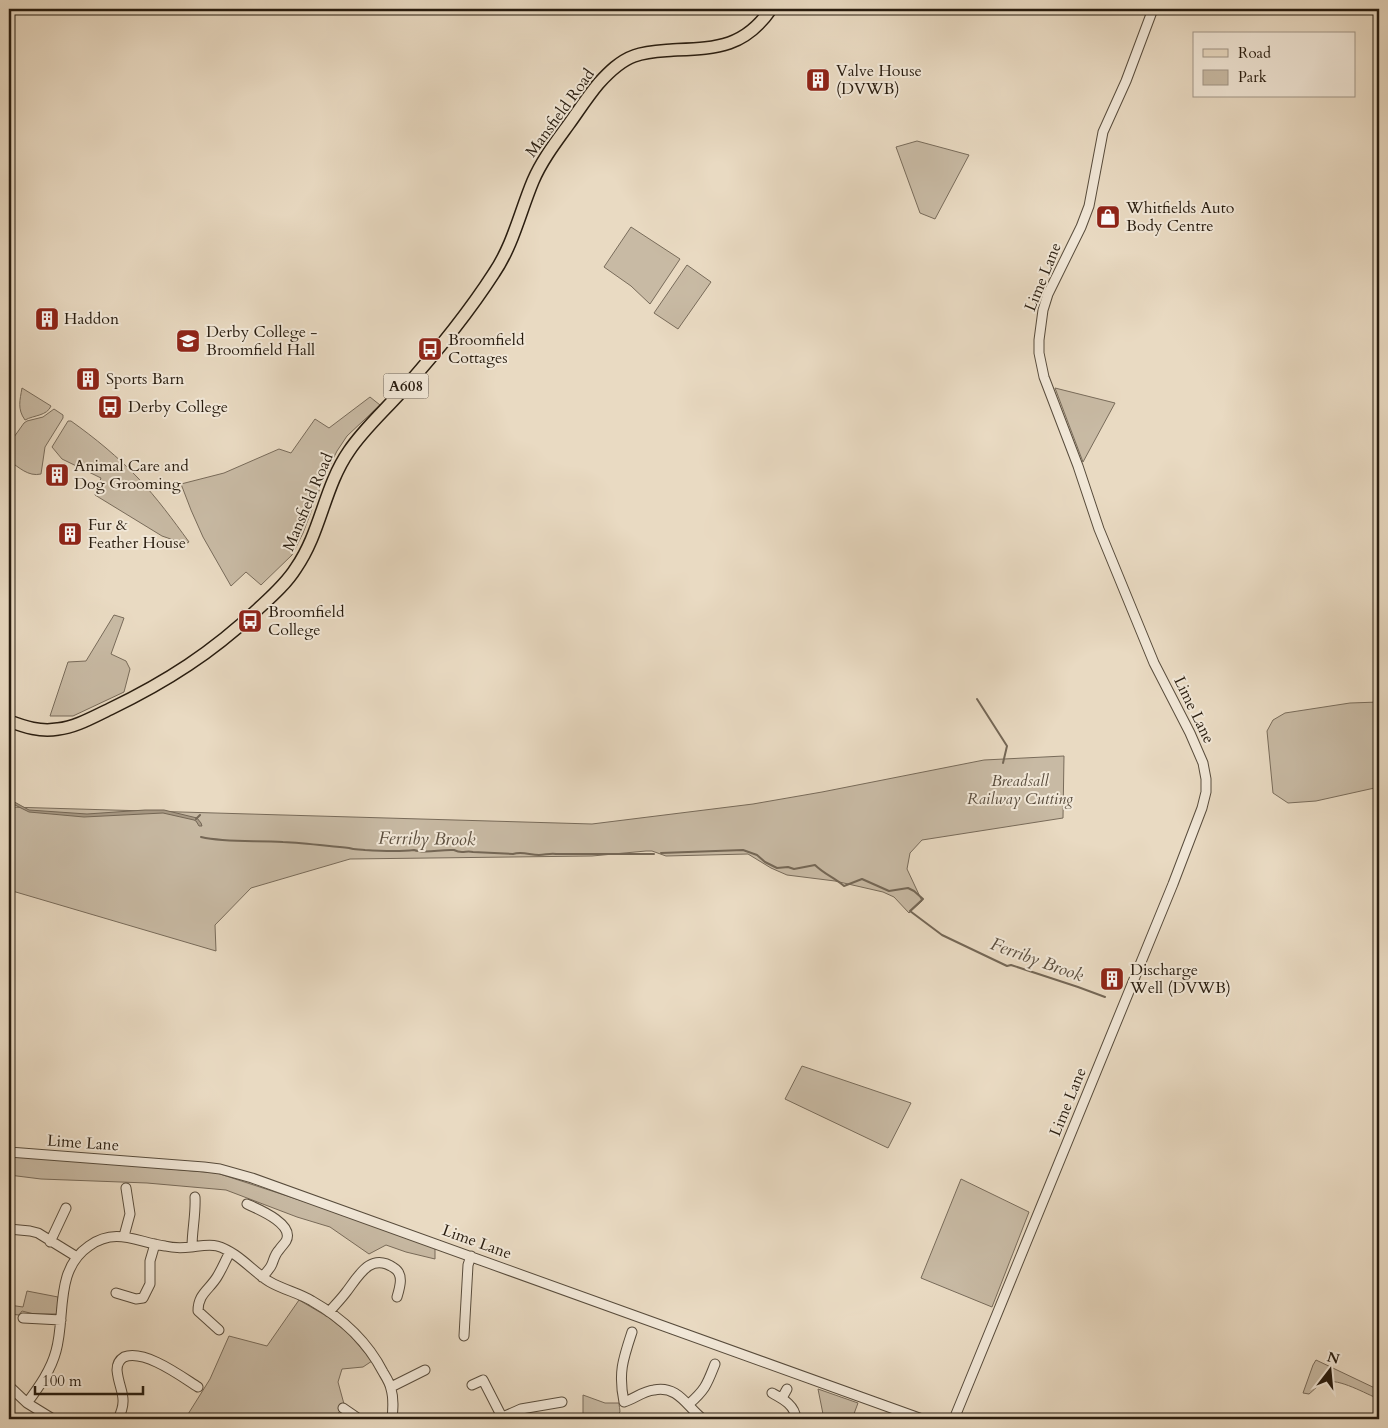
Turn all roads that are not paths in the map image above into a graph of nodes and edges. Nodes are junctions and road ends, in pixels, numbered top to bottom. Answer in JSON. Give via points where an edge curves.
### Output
{"nodes":[{"id":1,"x":771,"y":9,"type":"edge"},
{"id":2,"x":1153,"y":9,"type":"edge"},
{"id":3,"x":9,"y":720,"type":"edge"},
{"id":4,"x":9,"y":1152,"type":"edge"},
{"id":5,"x":126,"y":1188,"type":"dead end"},
{"id":6,"x":194,"y":1197,"type":"dead end"},
{"id":7,"x":246,"y":1204,"type":"dead end"},
{"id":8,"x":66,"y":1208,"type":"dead end"},
{"id":9,"x":9,"y":1229,"type":"edge"},
{"id":10,"x":124,"y":1236,"type":"junction"},
{"id":11,"x":50,"y":1242,"type":"junction"},
{"id":12,"x":155,"y":1244,"type":"junction"},
{"id":13,"x":192,"y":1247,"type":"junction"},
{"id":14,"x":230,"y":1252,"type":"junction"},
{"id":15,"x":471,"y":1256,"type":"junction"},
{"id":16,"x":77,"y":1257,"type":"junction"},
{"id":17,"x":262,"y":1277,"type":"junction"},
{"id":18,"x":116,"y":1293,"type":"dead end"},
{"id":19,"x":397,"y":1296,"type":"dead end"},
{"id":20,"x":329,"y":1312,"type":"junction"},
{"id":21,"x":22,"y":1318,"type":"dead end"},
{"id":22,"x":61,"y":1320,"type":"junction"},
{"id":23,"x":219,"y":1330,"type":"dead end"},
{"id":24,"x":632,"y":1332,"type":"dead end"},
{"id":25,"x":464,"y":1336,"type":"dead end"},
{"id":26,"x":716,"y":1364,"type":"dead end"},
{"id":27,"x":425,"y":1370,"type":"dead end"},
{"id":28,"x":701,"y":1372,"type":"dead end"},
{"id":29,"x":710,"y":1376,"type":"junction"},
{"id":30,"x":472,"y":1385,"type":"dead end"},
{"id":31,"x":9,"y":1386,"type":"edge"},
{"id":32,"x":198,"y":1387,"type":"dead end"},
{"id":33,"x":390,"y":1387,"type":"junction"},
{"id":34,"x":787,"y":1389,"type":"dead end"},
{"id":35,"x":772,"y":1393,"type":"dead end"},
{"id":36,"x":782,"y":1398,"type":"junction"},
{"id":37,"x":562,"y":1402,"type":"dead end"},
{"id":38,"x":27,"y":1403,"type":"junction"},
{"id":39,"x":689,"y":1404,"type":"junction"},
{"id":40,"x":343,"y":1408,"type":"dead end"},
{"id":41,"x":500,"y":1418,"type":"edge"},
{"id":42,"x":53,"y":1419,"type":"edge"},
{"id":43,"x":118,"y":1419,"type":"edge"},
{"id":44,"x":360,"y":1419,"type":"edge"},
{"id":45,"x":392,"y":1419,"type":"edge"},
{"id":46,"x":703,"y":1419,"type":"edge"},
{"id":47,"x":796,"y":1419,"type":"edge"},
{"id":48,"x":922,"y":1419,"type":"edge"},
{"id":49,"x":954,"y":1419,"type":"edge"}],
"edges":[{"from":1,"to":3,"type":"main road","name":"Mansfield Road","number":"A608","via":[[753,30],[737,40],[708,48],[662,50],[634,56],[611,71],[598,85],[542,163],[509,247],[493,275],[418,373],[348,452],[331,485],[301,561],[251,616],[177,673],[84,721],[66,728],[45,730]]},
{"from":2,"to":49,"type":"street","name":"Lime Lane","via":[[1103,132],[1089,206],[1048,294],[1039,332],[1039,353],[1044,377],[1103,538],[1154,663],[1203,763],[1206,792],[1173,884]]},
{"from":4,"to":15,"type":"street","name":"Lime Lane","via":[[220,1169]]},
{"from":5,"to":10,"type":"street","via":[[130,1214]]},
{"from":6,"to":13,"type":"street"},
{"from":7,"to":17,"type":"street","via":[[284,1226],[292,1239],[278,1250]]},
{"from":8,"to":11,"type":"street"},
{"from":9,"to":11,"type":"street","via":[[38,1233]]},
{"from":10,"to":12,"type":"street"},
{"from":10,"to":16,"type":"street","via":[[101,1239]]},
{"from":11,"to":16,"type":"street"},
{"from":12,"to":13,"type":"street"},
{"from":12,"to":18,"type":"street","via":[[150,1261],[150,1284],[144,1298]]},
{"from":13,"to":14,"type":"street","via":[[212,1245]]},
{"from":14,"to":17,"type":"street"},
{"from":14,"to":23,"type":"street","via":[[198,1303],[198,1311]]},
{"from":15,"to":25,"type":"street"},
{"from":15,"to":48,"type":"street","name":"Lime Lane"},
{"from":16,"to":22,"type":"street","via":[[66,1277]]},
{"from":17,"to":20,"type":"street"},
{"from":19,"to":20,"type":"street","via":[[400,1278],[396,1269],[378,1262],[363,1269]]},
{"from":20,"to":33,"type":"street","via":[[361,1338]]},
{"from":21,"to":22,"type":"street"},
{"from":22,"to":38,"type":"street","via":[[50,1367]]},
{"from":24,"to":39,"type":"street","via":[[623,1345],[621,1382],[624,1402],[654,1389],[675,1393]]},
{"from":26,"to":29,"type":"street"},
{"from":27,"to":33,"type":"street"},
{"from":28,"to":29,"type":"street"},
{"from":29,"to":39,"type":"street","via":[[706,1388]]},
{"from":30,"to":41,"type":"street","via":[[483,1380]]},
{"from":31,"to":38,"type":"street"},
{"from":32,"to":43,"type":"street","via":[[156,1361],[125,1357],[117,1369],[123,1393]]},
{"from":33,"to":45,"type":"street"},
{"from":34,"to":36,"type":"street"},
{"from":35,"to":36,"type":"street"},
{"from":36,"to":47,"type":"street","via":[[794,1410]]},
{"from":37,"to":41,"type":"street","via":[[521,1408]]},
{"from":38,"to":42,"type":"street"},
{"from":39,"to":46,"type":"street"},
{"from":40,"to":44,"type":"street"}]}
